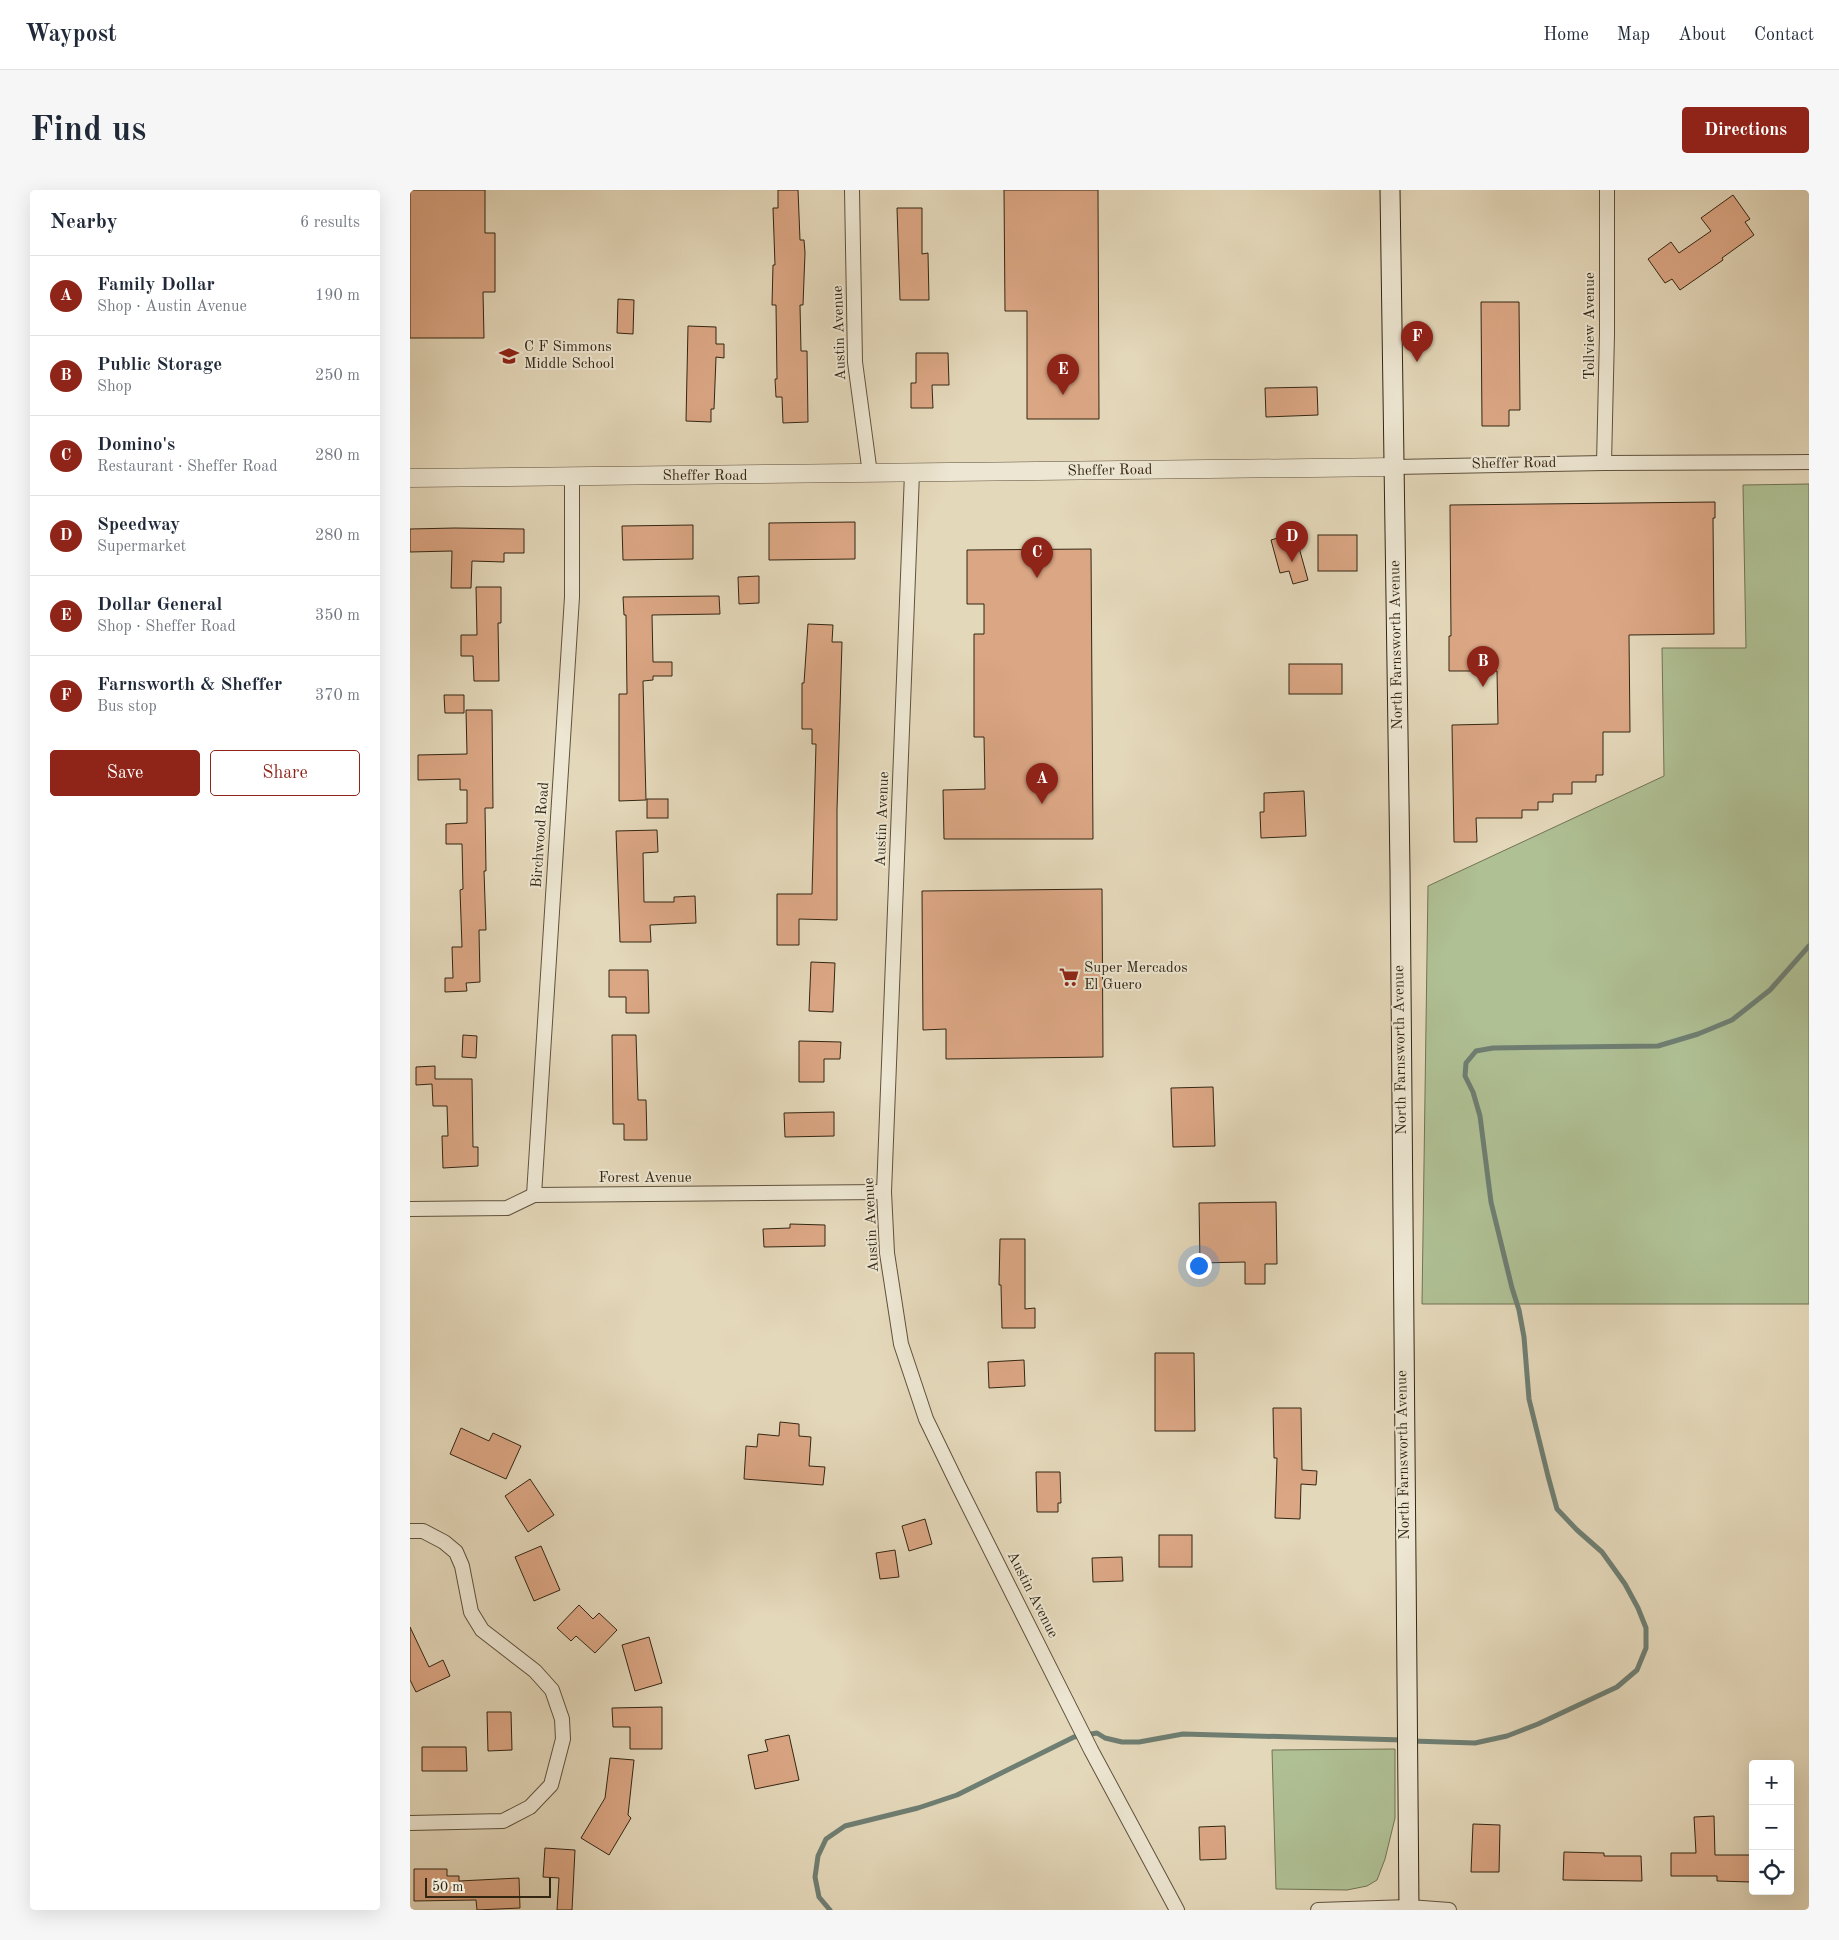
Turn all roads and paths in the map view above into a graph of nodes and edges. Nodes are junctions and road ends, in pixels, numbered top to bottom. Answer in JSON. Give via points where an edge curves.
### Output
{"nodes":[{"id":1,"x":852,"y":190,"type":"edge"},
{"id":2,"x":1390,"y":190,"type":"edge"},
{"id":3,"x":1606,"y":190,"type":"edge"},
{"id":4,"x":1809,"y":462,"type":"edge"},
{"id":5,"x":1604,"y":463,"type":"junction"},
{"id":6,"x":1395,"y":467,"type":"junction"},
{"id":7,"x":870,"y":474,"type":"junction"},
{"id":8,"x":912,"y":474,"type":"junction"},
{"id":9,"x":572,"y":477,"type":"junction"},
{"id":10,"x":410,"y":478,"type":"edge"},
{"id":11,"x":884,"y":1192,"type":"junction"},
{"id":12,"x":534,"y":1195,"type":"junction"},
{"id":13,"x":410,"y":1209,"type":"edge"},
{"id":14,"x":410,"y":1531,"type":"edge"},
{"id":15,"x":410,"y":1823,"type":"edge"},
{"id":16,"x":1409,"y":1908,"type":"edge"},
{"id":17,"x":1177,"y":1910,"type":"edge"},
{"id":18,"x":1318,"y":1910,"type":"edge"},
{"id":19,"x":1449,"y":1910,"type":"edge"}],
"edges":[{"from":1,"to":7,"type":"street","name":"Austin Avenue","via":[[855,362]]},
{"from":2,"to":6,"type":"main road","name":"North Farnsworth Avenue"},
{"from":3,"to":5,"type":"street","name":"Tollview Avenue"},
{"from":4,"to":5,"type":"street","name":"Sheffer Road"},
{"from":5,"to":6,"type":"street","name":"Sheffer Road"},
{"from":6,"to":8,"type":"street","name":"Sheffer Road"},
{"from":6,"to":16,"type":"main road","name":"North Farnsworth Avenue"},
{"from":7,"to":8,"type":"street","name":"Sheffer Road"},
{"from":7,"to":9,"type":"street","name":"Sheffer Road"},
{"from":8,"to":11,"type":"street","name":"Austin Avenue"},
{"from":9,"to":10,"type":"street","name":"Sheffer Road"},
{"from":9,"to":12,"type":"street","name":"Birchwood Road","via":[[572,597]]},
{"from":11,"to":12,"type":"street","name":"Forest Avenue"},
{"from":11,"to":17,"type":"street","name":"Austin Avenue","via":[[887,1253],[901,1344],[926,1418],[1092,1750]]},
{"from":12,"to":13,"type":"street","name":"Forest Avenue","via":[[506,1208]]},
{"from":14,"to":15,"type":"street","via":[[423,1531],[456,1552],[471,1612],[482,1630],[535,1671],[552,1690],[562,1719],[563,1738],[551,1785],[530,1807],[516,1815],[503,1820]]},
{"from":16,"to":18,"type":"street"},
{"from":16,"to":19,"type":"street"}]}
